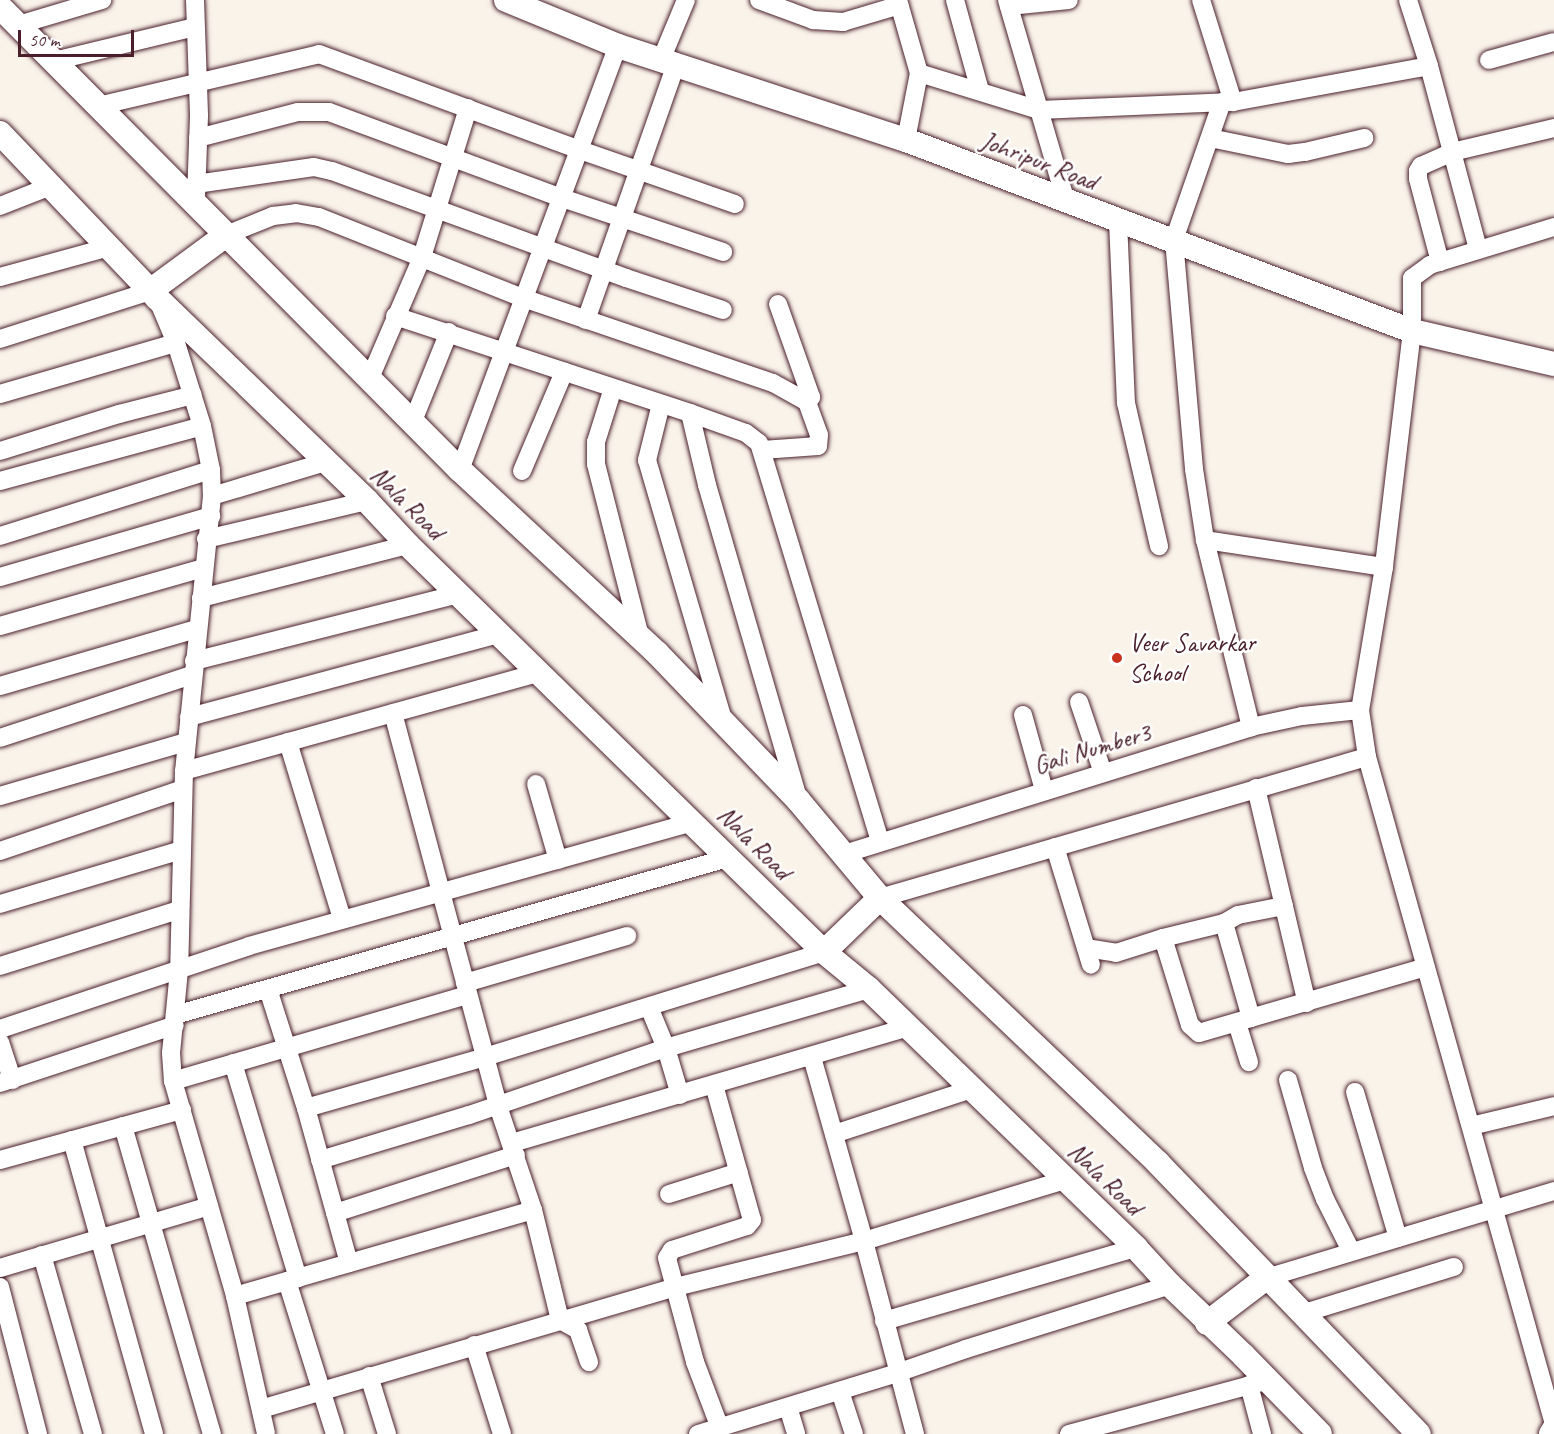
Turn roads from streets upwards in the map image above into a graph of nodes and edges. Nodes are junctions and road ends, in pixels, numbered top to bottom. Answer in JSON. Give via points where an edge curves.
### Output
{"nodes":[{"id":1,"x":102,"y":0,"type":"edge"},
{"id":2,"x":195,"y":0,"type":"edge"},
{"id":3,"x":506,"y":0,"type":"edge"},
{"id":4,"x":686,"y":0,"type":"edge"},
{"id":5,"x":759,"y":0,"type":"edge"},
{"id":6,"x":955,"y":0,"type":"edge"},
{"id":7,"x":1069,"y":0,"type":"edge"},
{"id":8,"x":1201,"y":0,"type":"edge"},
{"id":9,"x":1408,"y":0,"type":"edge"},
{"id":10,"x":899,"y":2,"type":"edge"},
{"id":11,"x":1008,"y":3,"type":"edge"},
{"id":12,"x":0,"y":7,"type":"edge"},
{"id":13,"x":18,"y":25,"type":"junction"},
{"id":14,"x":195,"y":27,"type":"junction"},
{"id":15,"x":1554,"y":42,"type":"edge"},
{"id":16,"x":618,"y":46,"type":"junction"},
{"id":17,"x":1489,"y":60,"type":"dead end"},
{"id":18,"x":54,"y":61,"type":"junction"},
{"id":19,"x":669,"y":63,"type":"junction"},
{"id":20,"x":1429,"y":66,"type":"junction"},
{"id":21,"x":919,"y":73,"type":"junction"},
{"id":22,"x":197,"y":81,"type":"junction"},
{"id":23,"x":980,"y":91,"type":"junction"},
{"id":24,"x":1227,"y":102,"type":"junction"},
{"id":25,"x":98,"y":106,"type":"junction"},
{"id":26,"x":468,"y":108,"type":"junction"},
{"id":27,"x":1039,"y":110,"type":"junction"},
{"id":28,"x":1554,"y":128,"type":"edge"},
{"id":29,"x":198,"y":138,"type":"junction"},
{"id":30,"x":1210,"y":138,"type":"junction"},
{"id":31,"x":1364,"y":138,"type":"dead end"},
{"id":32,"x":906,"y":140,"type":"junction"},
{"id":33,"x":4,"y":142,"type":"edge"},
{"id":34,"x":580,"y":150,"type":"junction"},
{"id":35,"x":1452,"y":152,"type":"junction"},
{"id":36,"x":452,"y":156,"type":"junction"},
{"id":37,"x":638,"y":170,"type":"junction"},
{"id":38,"x":53,"y":185,"type":"junction"},
{"id":39,"x":196,"y":195,"type":"junction"},
{"id":40,"x":562,"y":198,"type":"junction"},
{"id":41,"x":1066,"y":202,"type":"junction"},
{"id":42,"x":735,"y":204,"type":"dead end"},
{"id":43,"x":0,"y":206,"type":"edge"},
{"id":44,"x":437,"y":208,"type":"junction"},
{"id":45,"x":622,"y":218,"type":"junction"},
{"id":46,"x":1118,"y":221,"type":"junction"},
{"id":47,"x":1554,"y":227,"type":"edge"},
{"id":48,"x":1174,"y":240,"type":"junction"},
{"id":49,"x":216,"y":241,"type":"junction"},
{"id":50,"x":543,"y":246,"type":"junction"},
{"id":51,"x":110,"y":247,"type":"junction"},
{"id":52,"x":1478,"y":249,"type":"junction"},
{"id":53,"x":723,"y":252,"type":"dead end"},
{"id":54,"x":422,"y":257,"type":"junction"},
{"id":55,"x":1440,"y":262,"type":"junction"},
{"id":56,"x":603,"y":269,"type":"junction"},
{"id":57,"x":0,"y":277,"type":"edge"},
{"id":58,"x":157,"y":289,"type":"junction"},
{"id":59,"x":523,"y":298,"type":"junction"},
{"id":60,"x":778,"y":304,"type":"dead end"},
{"id":61,"x":723,"y":310,"type":"dead end"},
{"id":62,"x":395,"y":315,"type":"junction"},
{"id":63,"x":586,"y":320,"type":"junction"},
{"id":64,"x":1412,"y":330,"type":"junction"},
{"id":65,"x":449,"y":332,"type":"junction"},
{"id":66,"x":0,"y":339,"type":"edge"},
{"id":67,"x":176,"y":343,"type":"junction"},
{"id":68,"x":506,"y":352,"type":"junction"},
{"id":69,"x":1554,"y":364,"type":"edge"},
{"id":70,"x":564,"y":372,"type":"junction"},
{"id":71,"x":370,"y":378,"type":"junction"},
{"id":72,"x":614,"y":388,"type":"junction"},
{"id":73,"x":0,"y":394,"type":"edge"},
{"id":74,"x":194,"y":395,"type":"junction"},
{"id":75,"x":807,"y":402,"type":"junction"},
{"id":76,"x":661,"y":404,"type":"junction"},
{"id":77,"x":690,"y":413,"type":"junction"},
{"id":78,"x":412,"y":421,"type":"junction"},
{"id":79,"x":202,"y":426,"type":"junction"},
{"id":80,"x":762,"y":450,"type":"junction"},
{"id":81,"x":0,"y":451,"type":"edge"},
{"id":82,"x":325,"y":462,"type":"junction"},
{"id":83,"x":211,"y":470,"type":"junction"},
{"id":84,"x":460,"y":470,"type":"junction"},
{"id":85,"x":522,"y":471,"type":"dead end"},
{"id":86,"x":0,"y":481,"type":"edge"},
{"id":87,"x":212,"y":496,"type":"junction"},
{"id":88,"x":367,"y":501,"type":"junction"},
{"id":89,"x":211,"y":516,"type":"junction"},
{"id":90,"x":0,"y":536,"type":"edge"},
{"id":91,"x":206,"y":539,"type":"junction"},
{"id":92,"x":1205,"y":540,"type":"junction"},
{"id":93,"x":408,"y":546,"type":"junction"},
{"id":94,"x":1159,"y":546,"type":"dead end"},
{"id":95,"x":1384,"y":567,"type":"junction"},
{"id":96,"x":203,"y":568,"type":"junction"},
{"id":97,"x":0,"y":577,"type":"edge"},
{"id":98,"x":459,"y":594,"type":"junction"},
{"id":99,"x":201,"y":598,"type":"junction"},
{"id":100,"x":0,"y":626,"type":"edge"},
{"id":101,"x":196,"y":629,"type":"junction"},
{"id":102,"x":499,"y":634,"type":"junction"},
{"id":103,"x":640,"y":637,"type":"junction"},
{"id":104,"x":193,"y":668,"type":"junction"},
{"id":105,"x":541,"y":672,"type":"junction"},
{"id":106,"x":0,"y":686,"type":"edge"},
{"id":107,"x":1079,"y":702,"type":"dead end"},
{"id":108,"x":1360,"y":710,"type":"junction"},
{"id":109,"x":393,"y":714,"type":"junction"},
{"id":110,"x":1023,"y":715,"type":"dead end"},
{"id":111,"x":189,"y":717,"type":"junction"},
{"id":112,"x":723,"y":720,"type":"junction"},
{"id":113,"x":1251,"y":727,"type":"junction"},
{"id":114,"x":0,"y":738,"type":"edge"},
{"id":115,"x":186,"y":742,"type":"junction"},
{"id":116,"x":288,"y":742,"type":"junction"},
{"id":117,"x":1367,"y":757,"type":"junction"},
{"id":118,"x":1103,"y":773,"type":"junction"},
{"id":119,"x":183,"y":780,"type":"junction"},
{"id":120,"x":536,"y":784,"type":"dead end"},
{"id":121,"x":1256,"y":788,"type":"junction"},
{"id":122,"x":1044,"y":790,"type":"junction"},
{"id":123,"x":0,"y":796,"type":"edge"},
{"id":124,"x":798,"y":800,"type":"junction"},
{"id":125,"x":692,"y":822,"type":"junction"},
{"id":126,"x":880,"y":841,"type":"junction"},
{"id":127,"x":1055,"y":847,"type":"junction"},
{"id":128,"x":0,"y":850,"type":"edge"},
{"id":129,"x":181,"y":850,"type":"junction"},
{"id":130,"x":844,"y":854,"type":"junction"},
{"id":131,"x":728,"y":858,"type":"junction"},
{"id":132,"x":558,"y":860,"type":"junction"},
{"id":133,"x":442,"y":893,"type":"junction"},
{"id":134,"x":874,"y":903,"type":"junction"},
{"id":135,"x":0,"y":904,"type":"edge"},
{"id":136,"x":1284,"y":906,"type":"junction"},
{"id":137,"x":179,"y":910,"type":"junction"},
{"id":138,"x":342,"y":919,"type":"junction"},
{"id":139,"x":1224,"y":923,"type":"junction"},
{"id":140,"x":627,"y":936,"type":"dead end"},
{"id":141,"x":454,"y":937,"type":"junction"},
{"id":142,"x":1163,"y":938,"type":"junction"},
{"id":143,"x":830,"y":947,"type":"junction"},
{"id":144,"x":0,"y":966,"type":"edge"},
{"id":145,"x":1426,"y":967,"type":"junction"},
{"id":146,"x":179,"y":970,"type":"junction"},
{"id":147,"x":268,"y":989,"type":"junction"},
{"id":148,"x":466,"y":989,"type":"junction"},
{"id":149,"x":869,"y":989,"type":"junction"},
{"id":150,"x":1307,"y":1003,"type":"junction"},
{"id":151,"x":649,"y":1007,"type":"junction"},
{"id":152,"x":175,"y":1020,"type":"junction"},
{"id":153,"x":1244,"y":1020,"type":"junction"},
{"id":154,"x":908,"y":1027,"type":"junction"},
{"id":155,"x":0,"y":1029,"type":"edge"},
{"id":156,"x":0,"y":1042,"type":"edge"},
{"id":157,"x":287,"y":1047,"type":"junction"},
{"id":158,"x":666,"y":1048,"type":"junction"},
{"id":159,"x":485,"y":1057,"type":"junction"},
{"id":160,"x":812,"y":1057,"type":"junction"},
{"id":161,"x":1249,"y":1062,"type":"dead end"},
{"id":162,"x":233,"y":1063,"type":"junction"},
{"id":163,"x":1287,"y":1080,"type":"dead end"},
{"id":164,"x":172,"y":1081,"type":"junction"},
{"id":165,"x":6,"y":1082,"type":"edge"},
{"id":166,"x":714,"y":1085,"type":"junction"},
{"id":167,"x":972,"y":1089,"type":"junction"},
{"id":168,"x":1355,"y":1092,"type":"dead end"},
{"id":169,"x":681,"y":1095,"type":"junction"},
{"id":170,"x":498,"y":1106,"type":"junction"},
{"id":171,"x":1554,"y":1106,"type":"edge"},
{"id":172,"x":306,"y":1108,"type":"junction"},
{"id":173,"x":182,"y":1110,"type":"junction"},
{"id":174,"x":123,"y":1126,"type":"junction"},
{"id":175,"x":1471,"y":1126,"type":"junction"},
{"id":176,"x":834,"y":1134,"type":"junction"},
{"id":177,"x":72,"y":1140,"type":"junction"},
{"id":178,"x":514,"y":1149,"type":"junction"},
{"id":179,"x":0,"y":1160,"type":"edge"},
{"id":180,"x":320,"y":1160,"type":"junction"},
{"id":181,"x":739,"y":1172,"type":"junction"},
{"id":182,"x":1065,"y":1180,"type":"junction"},
{"id":183,"x":1554,"y":1191,"type":"edge"},
{"id":184,"x":669,"y":1194,"type":"dead end"},
{"id":185,"x":209,"y":1206,"type":"junction"},
{"id":186,"x":533,"y":1210,"type":"junction"},
{"id":187,"x":1495,"y":1211,"type":"junction"},
{"id":188,"x":335,"y":1213,"type":"junction"},
{"id":189,"x":152,"y":1224,"type":"junction"},
{"id":190,"x":1398,"y":1238,"type":"junction"},
{"id":191,"x":98,"y":1239,"type":"junction"},
{"id":192,"x":864,"y":1241,"type":"junction"},
{"id":193,"x":1136,"y":1248,"type":"junction"},
{"id":194,"x":1350,"y":1251,"type":"junction"},
{"id":195,"x":42,"y":1255,"type":"junction"},
{"id":196,"x":349,"y":1263,"type":"junction"},
{"id":197,"x":1454,"y":1266,"type":"dead end"},
{"id":198,"x":0,"y":1268,"type":"edge"},
{"id":199,"x":1266,"y":1278,"type":"junction"},
{"id":200,"x":292,"y":1279,"type":"junction"},
{"id":201,"x":1170,"y":1285,"type":"junction"},
{"id":202,"x":0,"y":1287,"type":"edge"},
{"id":203,"x":675,"y":1287,"type":"junction"},
{"id":204,"x":235,"y":1296,"type":"junction"},
{"id":205,"x":1301,"y":1314,"type":"junction"},
{"id":206,"x":1212,"y":1319,"type":"junction"},
{"id":207,"x":560,"y":1320,"type":"junction"},
{"id":208,"x":884,"y":1321,"type":"junction"},
{"id":209,"x":474,"y":1345,"type":"junction"},
{"id":210,"x":589,"y":1362,"type":"dead end"},
{"id":211,"x":897,"y":1373,"type":"junction"},
{"id":212,"x":369,"y":1376,"type":"junction"},
{"id":213,"x":1258,"y":1383,"type":"junction"},
{"id":214,"x":322,"y":1390,"type":"junction"},
{"id":215,"x":840,"y":1391,"type":"junction"},
{"id":216,"x":788,"y":1407,"type":"junction"},
{"id":217,"x":261,"y":1409,"type":"junction"},
{"id":218,"x":1554,"y":1424,"type":"edge"},
{"id":219,"x":730,"y":1428,"type":"edge"},
{"id":220,"x":1554,"y":1429,"type":"edge"},
{"id":221,"x":38,"y":1434,"type":"edge"},
{"id":222,"x":93,"y":1434,"type":"edge"},
{"id":223,"x":154,"y":1434,"type":"edge"},
{"id":224,"x":212,"y":1434,"type":"edge"},
{"id":225,"x":266,"y":1434,"type":"edge"},
{"id":226,"x":335,"y":1434,"type":"edge"},
{"id":227,"x":387,"y":1434,"type":"edge"},
{"id":228,"x":502,"y":1434,"type":"edge"},
{"id":229,"x":698,"y":1434,"type":"edge"},
{"id":230,"x":796,"y":1434,"type":"edge"},
{"id":231,"x":854,"y":1434,"type":"edge"},
{"id":232,"x":915,"y":1434,"type":"edge"},
{"id":233,"x":1069,"y":1434,"type":"edge"},
{"id":234,"x":1262,"y":1434,"type":"edge"},
{"id":235,"x":1320,"y":1434,"type":"edge"},
{"id":236,"x":1419,"y":1434,"type":"edge"},
{"id":237,"x":1551,"y":1434,"type":"edge"}],
"edges":[{"from":1,"to":13,"type":"street"},
{"from":2,"to":14,"type":"street"},
{"from":3,"to":16,"type":"street","name":"Johripur Road"},
{"from":4,"to":19,"type":"street"},
{"from":5,"to":10,"type":"street","via":[[813,20],[843,22]]},
{"from":6,"to":23,"type":"street"},
{"from":7,"to":11,"type":"street"},
{"from":8,"to":24,"type":"street"},
{"from":9,"to":20,"type":"street"},
{"from":10,"to":21,"type":"street"},
{"from":11,"to":27,"type":"street"},
{"from":12,"to":13,"type":"street"},
{"from":13,"to":18,"type":"street"},
{"from":14,"to":18,"type":"street"},
{"from":14,"to":22,"type":"street"},
{"from":15,"to":17,"type":"street"},
{"from":16,"to":19,"type":"street","name":"Johripur Road"},
{"from":16,"to":34,"type":"street"},
{"from":18,"to":25,"type":"street"},
{"from":19,"to":32,"type":"street","name":"Johripur Road"},
{"from":19,"to":37,"type":"street"},
{"from":20,"to":24,"type":"street"},
{"from":20,"to":35,"type":"street"},
{"from":21,"to":23,"type":"street"},
{"from":21,"to":32,"type":"street"},
{"from":22,"to":25,"type":"street"},
{"from":22,"to":26,"type":"street","via":[[319,54]]},
{"from":22,"to":29,"type":"street"},
{"from":23,"to":27,"type":"street"},
{"from":24,"to":27,"type":"street"},
{"from":24,"to":30,"type":"street"},
{"from":25,"to":39,"type":"street"},
{"from":26,"to":34,"type":"street"},
{"from":26,"to":36,"type":"street"},
{"from":27,"to":41,"type":"street"},
{"from":28,"to":35,"type":"street"},
{"from":29,"to":36,"type":"street","via":[[314,110],[343,116]]},
{"from":29,"to":39,"type":"street"},
{"from":30,"to":31,"type":"street","via":[[1288,154]]},
{"from":30,"to":48,"type":"street"},
{"from":32,"to":41,"type":"street","name":"Johripur Road"},
{"from":33,"to":38,"type":"street","name":"Nala Road"},
{"from":34,"to":37,"type":"street"},
{"from":34,"to":40,"type":"street"},
{"from":35,"to":52,"type":"street"},
{"from":35,"to":55,"type":"street","via":[[1418,171]]},
{"from":36,"to":40,"type":"street"},
{"from":36,"to":44,"type":"street"},
{"from":37,"to":42,"type":"street"},
{"from":37,"to":45,"type":"street"},
{"from":38,"to":43,"type":"street"},
{"from":38,"to":51,"type":"street","name":"Nala Road"},
{"from":39,"to":44,"type":"street","via":[[314,167]]},
{"from":39,"to":49,"type":"street"},
{"from":40,"to":45,"type":"street"},
{"from":40,"to":50,"type":"street"},
{"from":41,"to":46,"type":"street","name":"Johripur Road"},
{"from":44,"to":50,"type":"street"},
{"from":44,"to":54,"type":"street"},
{"from":45,"to":53,"type":"street"},
{"from":45,"to":56,"type":"street"},
{"from":46,"to":48,"type":"street","name":"Johripur Road"},
{"from":46,"to":94,"type":"street","via":[[1126,403]]},
{"from":47,"to":52,"type":"street"},
{"from":48,"to":64,"type":"street","name":"Johripur Road"},
{"from":48,"to":92,"type":"street","via":[[1194,469]]},
{"from":49,"to":54,"type":"street","via":[[273,216],[296,213],[339,223]]},
{"from":49,"to":58,"type":"street"},
{"from":49,"to":71,"type":"street"},
{"from":50,"to":56,"type":"street"},
{"from":50,"to":59,"type":"street"},
{"from":51,"to":57,"type":"street"},
{"from":51,"to":58,"type":"street","name":"Nala Road"},
{"from":52,"to":55,"type":"street"},
{"from":54,"to":59,"type":"street"},
{"from":54,"to":62,"type":"street"},
{"from":55,"to":64,"type":"street","via":[[1412,278]]},
{"from":56,"to":61,"type":"street"},
{"from":56,"to":63,"type":"street"},
{"from":58,"to":66,"type":"street"},
{"from":58,"to":67,"type":"street"},
{"from":58,"to":82,"type":"street","name":"Nala Road"},
{"from":59,"to":63,"type":"street"},
{"from":59,"to":68,"type":"street"},
{"from":60,"to":75,"type":"street","via":[[811,397]]},
{"from":62,"to":65,"type":"street"},
{"from":62,"to":71,"type":"street"},
{"from":63,"to":75,"type":"street","via":[[773,382]]},
{"from":64,"to":69,"type":"street","name":"Johripur Road"},
{"from":64,"to":95,"type":"street"},
{"from":65,"to":68,"type":"street"},
{"from":65,"to":78,"type":"street"},
{"from":67,"to":73,"type":"street"},
{"from":67,"to":74,"type":"street"},
{"from":68,"to":70,"type":"street"},
{"from":68,"to":84,"type":"street"},
{"from":70,"to":72,"type":"street"},
{"from":70,"to":85,"type":"street"},
{"from":71,"to":78,"type":"street"},
{"from":72,"to":76,"type":"street"},
{"from":72,"to":103,"type":"street","via":[[596,442],[596,464]]},
{"from":74,"to":79,"type":"street"},
{"from":74,"to":81,"type":"street"},
{"from":75,"to":80,"type":"street","via":[[819,435],[818,446]]},
{"from":76,"to":77,"type":"street"},
{"from":76,"to":112,"type":"street","via":[[647,460]]},
{"from":77,"to":80,"type":"street","via":[[746,433],[759,442]]},
{"from":77,"to":124,"type":"street"},
{"from":78,"to":84,"type":"street"},
{"from":79,"to":83,"type":"street"},
{"from":79,"to":86,"type":"street"},
{"from":80,"to":126,"type":"street"},
{"from":82,"to":87,"type":"street"},
{"from":82,"to":88,"type":"street","name":"Nala Road"},
{"from":83,"to":87,"type":"street"},
{"from":83,"to":90,"type":"street"},
{"from":84,"to":103,"type":"street"},
{"from":87,"to":89,"type":"street"},
{"from":88,"to":91,"type":"street"},
{"from":88,"to":93,"type":"street","name":"Nala Road"},
{"from":89,"to":91,"type":"street"},
{"from":89,"to":97,"type":"street"},
{"from":91,"to":96,"type":"street"},
{"from":92,"to":95,"type":"street"},
{"from":92,"to":113,"type":"street"},
{"from":93,"to":98,"type":"street","name":"Nala Road"},
{"from":93,"to":99,"type":"street"},
{"from":95,"to":108,"type":"street"},
{"from":96,"to":99,"type":"street"},
{"from":96,"to":100,"type":"street"},
{"from":98,"to":102,"type":"street","name":"Nala Road"},
{"from":98,"to":104,"type":"street"},
{"from":99,"to":101,"type":"street"},
{"from":101,"to":104,"type":"street"},
{"from":101,"to":106,"type":"street"},
{"from":102,"to":105,"type":"street","name":"Nala Road"},
{"from":102,"to":111,"type":"street"},
{"from":103,"to":112,"type":"street"},
{"from":104,"to":111,"type":"street"},
{"from":104,"to":114,"type":"street"},
{"from":105,"to":109,"type":"street"},
{"from":105,"to":125,"type":"street","name":"Nala Road"},
{"from":107,"to":118,"type":"street"},
{"from":108,"to":113,"type":"street","name":"Gali Number3","via":[[1302,716]]},
{"from":108,"to":117,"type":"street"},
{"from":109,"to":116,"type":"street"},
{"from":109,"to":133,"type":"street"},
{"from":110,"to":122,"type":"street"},
{"from":111,"to":115,"type":"street"},
{"from":112,"to":124,"type":"street"},
{"from":113,"to":118,"type":"street","name":"Gali Number3"},
{"from":115,"to":119,"type":"street"},
{"from":115,"to":123,"type":"street"},
{"from":116,"to":119,"type":"street"},
{"from":116,"to":138,"type":"street"},
{"from":117,"to":121,"type":"street"},
{"from":117,"to":145,"type":"street"},
{"from":118,"to":122,"type":"street","name":"Gali Number3"},
{"from":119,"to":128,"type":"street"},
{"from":119,"to":129,"type":"street"},
{"from":120,"to":132,"type":"street"},
{"from":121,"to":127,"type":"street"},
{"from":121,"to":136,"type":"street"},
{"from":122,"to":126,"type":"street","name":"Gali Number3"},
{"from":124,"to":130,"type":"street"},
{"from":125,"to":131,"type":"street","name":"Nala Road"},
{"from":125,"to":132,"type":"street"},
{"from":126,"to":130,"type":"street","name":"Gali Number3"},
{"from":127,"to":134,"type":"street"},
{"from":127,"to":142,"type":"street","via":[[1088,956],[1116,953]]},
{"from":129,"to":135,"type":"street"},
{"from":129,"to":137,"type":"street"},
{"from":130,"to":134,"type":"street"},
{"from":131,"to":141,"type":"street"},
{"from":131,"to":143,"type":"street","name":"Nala Road"},
{"from":132,"to":133,"type":"street"},
{"from":133,"to":138,"type":"street"},
{"from":133,"to":141,"type":"street"},
{"from":134,"to":143,"type":"street"},
{"from":134,"to":199,"type":"street","via":[[1158,1163]]},
{"from":136,"to":139,"type":"street","via":[[1238,915]]},
{"from":136,"to":150,"type":"street"},
{"from":137,"to":144,"type":"street"},
{"from":137,"to":146,"type":"street"},
{"from":138,"to":146,"type":"street"},
{"from":139,"to":142,"type":"street"},
{"from":139,"to":153,"type":"street"},
{"from":140,"to":148,"type":"street"},
{"from":141,"to":147,"type":"street"},
{"from":141,"to":148,"type":"street"},
{"from":142,"to":153,"type":"street","via":[[1193,1030],[1205,1033]]},
{"from":143,"to":149,"type":"street","name":"Nala Road"},
{"from":143,"to":151,"type":"street"},
{"from":145,"to":150,"type":"street"},
{"from":145,"to":175,"type":"street"},
{"from":146,"to":152,"type":"street"},
{"from":146,"to":155,"type":"street"},
{"from":147,"to":152,"type":"street"},
{"from":147,"to":157,"type":"street"},
{"from":148,"to":157,"type":"street"},
{"from":148,"to":159,"type":"street"},
{"from":149,"to":154,"type":"street","name":"Nala Road"},
{"from":149,"to":158,"type":"street"},
{"from":150,"to":153,"type":"street"},
{"from":151,"to":158,"type":"street"},
{"from":151,"to":159,"type":"street"},
{"from":152,"to":164,"type":"street"},
{"from":152,"to":165,"type":"street"},
{"from":153,"to":161,"type":"street"},
{"from":154,"to":160,"type":"street"},
{"from":154,"to":167,"type":"street","name":"Nala Road"},
{"from":156,"to":165,"type":"street"},
{"from":157,"to":162,"type":"street"},
{"from":157,"to":172,"type":"street"},
{"from":158,"to":169,"type":"street"},
{"from":158,"to":170,"type":"street"},
{"from":159,"to":170,"type":"street"},
{"from":159,"to":172,"type":"street"},
{"from":160,"to":166,"type":"street"},
{"from":160,"to":176,"type":"street"},
{"from":162,"to":164,"type":"street"},
{"from":162,"to":200,"type":"street"},
{"from":163,"to":194,"type":"street","via":[[1324,1199]]},
{"from":164,"to":173,"type":"street"},
{"from":166,"to":169,"type":"street"},
{"from":166,"to":181,"type":"street"},
{"from":167,"to":176,"type":"street"},
{"from":167,"to":182,"type":"street","name":"Nala Road"},
{"from":168,"to":190,"type":"street"},
{"from":169,"to":178,"type":"street"},
{"from":170,"to":178,"type":"street"},
{"from":170,"to":180,"type":"street"},
{"from":171,"to":175,"type":"street"},
{"from":172,"to":180,"type":"street"},
{"from":173,"to":174,"type":"street"},
{"from":173,"to":185,"type":"street"},
{"from":174,"to":177,"type":"street"},
{"from":174,"to":189,"type":"street"},
{"from":175,"to":187,"type":"street"},
{"from":176,"to":192,"type":"street"},
{"from":177,"to":179,"type":"street"},
{"from":177,"to":191,"type":"street"},
{"from":178,"to":186,"type":"street"},
{"from":178,"to":188,"type":"street"},
{"from":180,"to":188,"type":"street"},
{"from":181,"to":184,"type":"street"},
{"from":181,"to":203,"type":"street","via":[[752,1220],[747,1226],[668,1252]]},
{"from":182,"to":192,"type":"street"},
{"from":182,"to":193,"type":"street","name":"Nala Road"},
{"from":183,"to":187,"type":"street"},
{"from":185,"to":189,"type":"street"},
{"from":185,"to":204,"type":"street"},
{"from":186,"to":196,"type":"street"},
{"from":186,"to":207,"type":"street"},
{"from":187,"to":190,"type":"street"},
{"from":187,"to":218,"type":"street"},
{"from":188,"to":196,"type":"street"},
{"from":189,"to":191,"type":"street"},
{"from":189,"to":224,"type":"street"},
{"from":190,"to":194,"type":"street"},
{"from":191,"to":195,"type":"street"},
{"from":191,"to":223,"type":"street"},
{"from":192,"to":203,"type":"street"},
{"from":192,"to":208,"type":"street"},
{"from":193,"to":201,"type":"street","name":"Nala Road"},
{"from":193,"to":208,"type":"street"},
{"from":194,"to":199,"type":"street"},
{"from":195,"to":198,"type":"street"},
{"from":195,"to":222,"type":"street"},
{"from":196,"to":200,"type":"street"},
{"from":197,"to":205,"type":"street"},
{"from":199,"to":205,"type":"street"},
{"from":199,"to":206,"type":"street"},
{"from":200,"to":204,"type":"street"},
{"from":200,"to":214,"type":"street"},
{"from":201,"to":206,"type":"street","name":"Nala Road"},
{"from":201,"to":211,"type":"street"},
{"from":202,"to":221,"type":"street"},
{"from":203,"to":207,"type":"street"},
{"from":203,"to":219,"type":"street","via":[[695,1362]]},
{"from":204,"to":217,"type":"street"},
{"from":205,"to":236,"type":"street"},
{"from":206,"to":213,"type":"street","name":"Nala Road"},
{"from":207,"to":209,"type":"street"},
{"from":207,"to":210,"type":"street","via":[[578,1330]]},
{"from":208,"to":211,"type":"street"},
{"from":209,"to":212,"type":"street"},
{"from":209,"to":228,"type":"street"},
{"from":211,"to":215,"type":"street"},
{"from":211,"to":232,"type":"street"},
{"from":212,"to":214,"type":"street"},
{"from":212,"to":227,"type":"street"},
{"from":213,"to":233,"type":"street"},
{"from":213,"to":234,"type":"street"},
{"from":213,"to":235,"type":"street","name":"Nala Road"},
{"from":214,"to":217,"type":"street"},
{"from":214,"to":226,"type":"street"},
{"from":215,"to":216,"type":"street"},
{"from":215,"to":231,"type":"street"},
{"from":216,"to":219,"type":"street"},
{"from":216,"to":230,"type":"street"},
{"from":217,"to":225,"type":"street"},
{"from":219,"to":229,"type":"street"},
{"from":220,"to":237,"type":"street"}]}
